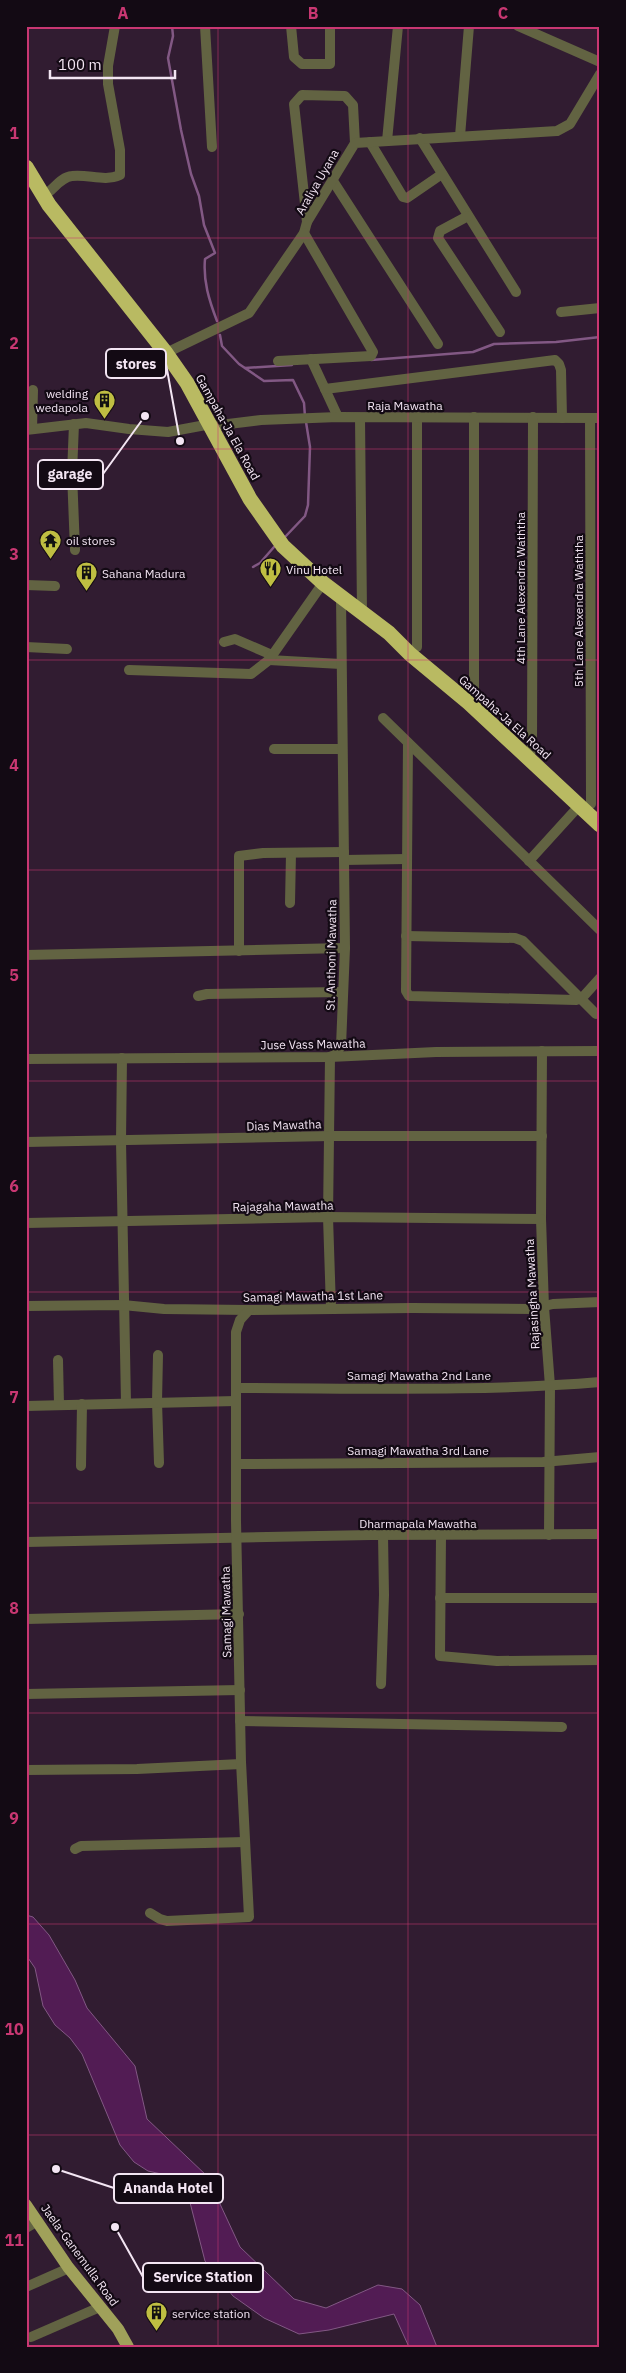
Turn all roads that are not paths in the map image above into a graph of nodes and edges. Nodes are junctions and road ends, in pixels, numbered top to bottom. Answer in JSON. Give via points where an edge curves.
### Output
{"nodes":[{"id":1,"x":115,"y":26,"type":"edge"},
{"id":2,"x":205,"y":26,"type":"edge"},
{"id":3,"x":291,"y":26,"type":"edge"},
{"id":4,"x":330,"y":26,"type":"edge"},
{"id":5,"x":398,"y":26,"type":"edge"},
{"id":6,"x":469,"y":26,"type":"edge"},
{"id":7,"x":518,"y":26,"type":"edge"},
{"id":8,"x":600,"y":62,"type":"edge"},
{"id":9,"x":600,"y":74,"type":"edge"},
{"id":10,"x":460,"y":136,"type":"junction"},
{"id":11,"x":420,"y":138,"type":"junction"},
{"id":12,"x":386,"y":141,"type":"junction"},
{"id":13,"x":370,"y":142,"type":"junction"},
{"id":14,"x":354,"y":143,"type":"junction"},
{"id":15,"x":212,"y":147,"type":"dead end"},
{"id":16,"x":27,"y":173,"type":"edge"},
{"id":17,"x":442,"y":174,"type":"junction"},
{"id":18,"x":333,"y":181,"type":"junction"},
{"id":19,"x":43,"y":196,"type":"junction"},
{"id":20,"x":468,"y":216,"type":"junction"},
{"id":21,"x":307,"y":222,"type":"junction"},
{"id":22,"x":304,"y":234,"type":"junction"},
{"id":23,"x":516,"y":292,"type":"dead end"},
{"id":24,"x":600,"y":308,"type":"edge"},
{"id":25,"x":561,"y":312,"type":"dead end"},
{"id":26,"x":500,"y":332,"type":"dead end"},
{"id":27,"x":438,"y":344,"type":"dead end"},
{"id":28,"x":166,"y":352,"type":"junction"},
{"id":29,"x":311,"y":359,"type":"junction"},
{"id":30,"x":278,"y":361,"type":"dead end"},
{"id":31,"x":325,"y":389,"type":"junction"},
{"id":32,"x":33,"y":390,"type":"dead end"},
{"id":33,"x":338,"y":417,"type":"junction"},
{"id":34,"x":417,"y":417,"type":"junction"},
{"id":35,"x":533,"y":417,"type":"junction"},
{"id":36,"x":360,"y":418,"type":"junction"},
{"id":37,"x":474,"y":418,"type":"junction"},
{"id":38,"x":562,"y":418,"type":"junction"},
{"id":39,"x":595,"y":418,"type":"edge"},
{"id":40,"x":74,"y":424,"type":"junction"},
{"id":41,"x":211,"y":425,"type":"junction"},
{"id":42,"x":29,"y":429,"type":"edge"},
{"id":43,"x":74,"y":550,"type":"dead end"},
{"id":44,"x":323,"y":583,"type":"junction"},
{"id":45,"x":26,"y":585,"type":"edge"},
{"id":46,"x":55,"y":586,"type":"dead end"},
{"id":47,"x":341,"y":597,"type":"junction"},
{"id":48,"x":362,"y":612,"type":"junction"},
{"id":49,"x":389,"y":633,"type":"junction"},
{"id":50,"x":224,"y":642,"type":"dead end"},
{"id":51,"x":26,"y":647,"type":"edge"},
{"id":52,"x":417,"y":647,"type":"junction"},
{"id":53,"x":66,"y":648,"type":"dead end"},
{"id":54,"x":270,"y":658,"type":"junction"},
{"id":55,"x":341,"y":664,"type":"junction"},
{"id":56,"x":129,"y":670,"type":"dead end"},
{"id":57,"x":474,"y":695,"type":"junction"},
{"id":58,"x":383,"y":718,"type":"dead end"},
{"id":59,"x":408,"y":743,"type":"junction"},
{"id":60,"x":274,"y":749,"type":"dead end"},
{"id":61,"x":342,"y":749,"type":"junction"},
{"id":62,"x":530,"y":754,"type":"junction"},
{"id":63,"x":590,"y":808,"type":"edge"},
{"id":64,"x":600,"y":825,"type":"edge"},
{"id":65,"x":291,"y":853,"type":"junction"},
{"id":66,"x":344,"y":856,"type":"junction"},
{"id":67,"x":406,"y":859,"type":"junction"},
{"id":68,"x":529,"y":861,"type":"junction"},
{"id":69,"x":290,"y":903,"type":"dead end"},
{"id":70,"x":600,"y":930,"type":"edge"},
{"id":71,"x":406,"y":936,"type":"junction"},
{"id":72,"x":345,"y":948,"type":"junction"},
{"id":73,"x":239,"y":951,"type":"junction"},
{"id":74,"x":26,"y":954,"type":"edge"},
{"id":75,"x":600,"y":978,"type":"edge"},
{"id":76,"x":343,"y":992,"type":"junction"},
{"id":77,"x":198,"y":996,"type":"dead end"},
{"id":78,"x":582,"y":998,"type":"junction"},
{"id":79,"x":596,"y":1014,"type":"dead end"},
{"id":80,"x":600,"y":1050,"type":"edge"},
{"id":81,"x":542,"y":1051,"type":"junction"},
{"id":82,"x":330,"y":1057,"type":"junction"},
{"id":83,"x":122,"y":1058,"type":"junction"},
{"id":84,"x":26,"y":1059,"type":"edge"},
{"id":85,"x":331,"y":1136,"type":"junction"},
{"id":86,"x":542,"y":1136,"type":"junction"},
{"id":87,"x":121,"y":1141,"type":"junction"},
{"id":88,"x":26,"y":1142,"type":"edge"},
{"id":89,"x":328,"y":1217,"type":"junction"},
{"id":90,"x":541,"y":1219,"type":"junction"},
{"id":91,"x":123,"y":1222,"type":"junction"},
{"id":92,"x":26,"y":1223,"type":"edge"},
{"id":93,"x":600,"y":1302,"type":"edge"},
{"id":94,"x":123,"y":1305,"type":"junction"},
{"id":95,"x":26,"y":1306,"type":"edge"},
{"id":96,"x":331,"y":1308,"type":"junction"},
{"id":97,"x":544,"y":1308,"type":"junction"},
{"id":98,"x":249,"y":1310,"type":"junction"},
{"id":99,"x":158,"y":1355,"type":"dead end"},
{"id":100,"x":58,"y":1360,"type":"dead end"},
{"id":101,"x":600,"y":1382,"type":"edge"},
{"id":102,"x":550,"y":1386,"type":"junction"},
{"id":103,"x":238,"y":1388,"type":"junction"},
{"id":104,"x":236,"y":1401,"type":"junction"},
{"id":105,"x":157,"y":1402,"type":"junction"},
{"id":106,"x":126,"y":1403,"type":"junction"},
{"id":107,"x":82,"y":1404,"type":"junction"},
{"id":108,"x":59,"y":1405,"type":"junction"},
{"id":109,"x":26,"y":1406,"type":"edge"},
{"id":110,"x":600,"y":1457,"type":"edge"},
{"id":111,"x":551,"y":1462,"type":"junction"},
{"id":112,"x":159,"y":1463,"type":"dead end"},
{"id":113,"x":237,"y":1464,"type":"junction"},
{"id":114,"x":81,"y":1466,"type":"dead end"},
{"id":115,"x":600,"y":1534,"type":"edge"},
{"id":116,"x":383,"y":1535,"type":"junction"},
{"id":117,"x":549,"y":1535,"type":"junction"},
{"id":118,"x":441,"y":1536,"type":"junction"},
{"id":119,"x":237,"y":1538,"type":"junction"},
{"id":120,"x":26,"y":1542,"type":"edge"},
{"id":121,"x":440,"y":1598,"type":"junction"},
{"id":122,"x":600,"y":1598,"type":"edge"},
{"id":123,"x":239,"y":1614,"type":"junction"},
{"id":124,"x":26,"y":1619,"type":"edge"},
{"id":125,"x":600,"y":1660,"type":"edge"},
{"id":126,"x":381,"y":1684,"type":"dead end"},
{"id":127,"x":240,"y":1690,"type":"junction"},
{"id":128,"x":26,"y":1694,"type":"edge"},
{"id":129,"x":240,"y":1721,"type":"junction"},
{"id":130,"x":562,"y":1726,"type":"dead end"},
{"id":131,"x":241,"y":1764,"type":"junction"},
{"id":132,"x":26,"y":1770,"type":"edge"},
{"id":133,"x":245,"y":1842,"type":"junction"},
{"id":134,"x":75,"y":1849,"type":"dead end"},
{"id":135,"x":150,"y":1913,"type":"dead end"},
{"id":136,"x":26,"y":2205,"type":"edge"},
{"id":137,"x":38,"y":2222,"type":"junction"},
{"id":138,"x":26,"y":2228,"type":"edge"},
{"id":139,"x":70,"y":2268,"type":"junction"},
{"id":140,"x":26,"y":2287,"type":"edge"},
{"id":141,"x":100,"y":2307,"type":"junction"},
{"id":142,"x":30,"y":2337,"type":"dead end"},
{"id":143,"x":128,"y":2347,"type":"edge"}],
"edges":[{"from":1,"to":19,"type":"street","via":[[108,84],[120,150],[120,175],[110,179],[73,176],[63,179]]},
{"from":2,"to":15,"type":"street"},
{"from":3,"to":4,"type":"street","via":[[294,57],[302,64],[330,64]]},
{"from":5,"to":12,"type":"street"},
{"from":6,"to":10,"type":"street"},
{"from":7,"to":8,"type":"street"},
{"from":9,"to":10,"type":"street","name":"Araliya Uyana","via":[[564,129]]},
{"from":10,"to":11,"type":"street","name":"Araliya Uyana"},
{"from":11,"to":12,"type":"street","name":"Araliya Uyana"},
{"from":11,"to":17,"type":"street"},
{"from":12,"to":13,"type":"street","name":"Araliya Uyana"},
{"from":13,"to":14,"type":"street","name":"Araliya Uyana"},
{"from":13,"to":17,"type":"street","via":[[403,197]]},
{"from":14,"to":18,"type":"street","name":"Araliya Uyana"},
{"from":14,"to":21,"type":"street","via":[[353,106],[344,96],[302,95],[294,104]]},
{"from":16,"to":19,"type":"highway","name":"Gampaha-Ja Ela Road"},
{"from":17,"to":20,"type":"street"},
{"from":18,"to":21,"type":"street","name":"Araliya Uyana"},
{"from":18,"to":27,"type":"street"},
{"from":19,"to":28,"type":"highway","name":"Gampaha-Ja Ela Road"},
{"from":20,"to":23,"type":"street"},
{"from":20,"to":26,"type":"street","via":[[440,231],[438,238]]},
{"from":21,"to":22,"type":"street","name":"Araliya Uyana"},
{"from":22,"to":28,"type":"street","name":"Araliya Uyana","via":[[249,313]]},
{"from":22,"to":29,"type":"street","via":[[373,352],[371,356]]},
{"from":24,"to":25,"type":"street"},
{"from":28,"to":41,"type":"highway","name":"Gampaha-Ja Ela Road"},
{"from":29,"to":30,"type":"street"},
{"from":29,"to":31,"type":"street"},
{"from":31,"to":33,"type":"street"},
{"from":31,"to":38,"type":"street","via":[[555,360],[561,370]]},
{"from":32,"to":42,"type":"street"},
{"from":33,"to":36,"type":"street","name":"Raja Mawatha"},
{"from":33,"to":41,"type":"street","name":"Raja Mawatha"},
{"from":34,"to":36,"type":"street","name":"Raja Mawatha"},
{"from":34,"to":37,"type":"street","name":"Raja Mawatha"},
{"from":34,"to":52,"type":"street"},
{"from":35,"to":37,"type":"street","name":"Raja Mawatha"},
{"from":35,"to":38,"type":"street","name":"Raja Mawatha"},
{"from":35,"to":62,"type":"street","name":"4th Lane Alexendra Waththa"},
{"from":36,"to":48,"type":"street"},
{"from":37,"to":57,"type":"street"},
{"from":38,"to":39,"type":"street","name":"Raja Mawatha"},
{"from":39,"to":63,"type":"street","name":"5th Lane Alexendra Waththa"},
{"from":40,"to":41,"type":"street","name":"Raja Mawatha","via":[[168,432]]},
{"from":40,"to":42,"type":"street","name":"Raja Mawatha"},
{"from":40,"to":43,"type":"street"},
{"from":41,"to":44,"type":"highway","name":"Gampaha-Ja Ela Road","via":[[240,482],[268,526],[294,558]]},
{"from":44,"to":47,"type":"highway","name":"Gampaha-Ja Ela Road"},
{"from":44,"to":54,"type":"street"},
{"from":45,"to":46,"type":"street"},
{"from":47,"to":48,"type":"highway","name":"Gampaha-Ja Ela Road"},
{"from":47,"to":55,"type":"street","name":"St. Anthoni Mawatha"},
{"from":48,"to":49,"type":"highway","name":"Gampaha-Ja Ela Road"},
{"from":49,"to":52,"type":"highway","name":"Gampaha-Ja Ela Road"},
{"from":49,"to":62,"type":"highway","name":"Gampaha-Ja Ela Road"},
{"from":50,"to":54,"type":"street","via":[[235,639]]},
{"from":51,"to":53,"type":"street"},
{"from":52,"to":57,"type":"highway","name":"Gampaha-Ja Ela Road"},
{"from":54,"to":55,"type":"street"},
{"from":54,"to":56,"type":"street","via":[[251,674]]},
{"from":55,"to":61,"type":"street","name":"St. Anthoni Mawatha"},
{"from":57,"to":62,"type":"highway","name":"Gampaha-Ja Ela Road"},
{"from":58,"to":59,"type":"street"},
{"from":59,"to":67,"type":"street"},
{"from":59,"to":68,"type":"street"},
{"from":60,"to":61,"type":"street"},
{"from":61,"to":66,"type":"street","name":"St. Anthoni Mawatha"},
{"from":62,"to":63,"type":"highway","name":"Gampaha-Ja Ela Road"},
{"from":63,"to":64,"type":"highway","name":"Gampaha-Ja Ela Road"},
{"from":63,"to":68,"type":"street"},
{"from":65,"to":66,"type":"street"},
{"from":65,"to":69,"type":"street"},
{"from":65,"to":73,"type":"street","via":[[239,856]]},
{"from":66,"to":67,"type":"street"},
{"from":66,"to":72,"type":"street","name":"St. Anthoni Mawatha"},
{"from":67,"to":71,"type":"street"},
{"from":68,"to":70,"type":"street"},
{"from":71,"to":78,"type":"street","via":[[515,938],[523,941]]},
{"from":71,"to":78,"type":"street","via":[[408,996]]},
{"from":72,"to":73,"type":"street"},
{"from":72,"to":76,"type":"street","name":"St. Anthoni Mawatha"},
{"from":73,"to":74,"type":"street"},
{"from":75,"to":78,"type":"street"},
{"from":76,"to":77,"type":"street"},
{"from":76,"to":82,"type":"street","name":"St. Anthoni Mawatha","via":[[341,1046]]},
{"from":78,"to":79,"type":"street"},
{"from":80,"to":81,"type":"street","name":"Juse Vass Mawatha"},
{"from":81,"to":82,"type":"street","name":"Juse Vass Mawatha"},
{"from":81,"to":86,"type":"street","name":"Rajasingha Mawatha"},
{"from":82,"to":83,"type":"street","name":"Juse Vass Mawatha"},
{"from":82,"to":85,"type":"street"},
{"from":83,"to":84,"type":"street","name":"Juse Vass Mawatha"},
{"from":83,"to":87,"type":"street"},
{"from":85,"to":86,"type":"street","name":"Dias Mawatha"},
{"from":85,"to":87,"type":"street","name":"Dias Mawatha"},
{"from":85,"to":89,"type":"street"},
{"from":86,"to":90,"type":"street","name":"Rajasingha Mawatha"},
{"from":87,"to":88,"type":"street","name":"Dias Mawatha"},
{"from":87,"to":91,"type":"street"},
{"from":89,"to":90,"type":"street","name":"Rajagaha Mawatha"},
{"from":89,"to":91,"type":"street","name":"Rajagaha Mawatha"},
{"from":89,"to":96,"type":"street"},
{"from":90,"to":97,"type":"street","name":"Rajasingha Mawatha"},
{"from":91,"to":92,"type":"street","name":"Rajagaha Mawatha"},
{"from":91,"to":94,"type":"street"},
{"from":93,"to":97,"type":"street","name":"Samagi Mawatha 1st Lane","via":[[553,1304]]},
{"from":94,"to":95,"type":"street","name":"Samagi Mawatha 1st Lane"},
{"from":94,"to":98,"type":"street","name":"Samagi Mawatha 1st Lane"},
{"from":94,"to":106,"type":"street"},
{"from":96,"to":97,"type":"street","name":"Samagi Mawatha 1st Lane"},
{"from":96,"to":98,"type":"street","name":"Samagi Mawatha 1st Lane"},
{"from":97,"to":102,"type":"street","name":"Rajasingha Mawatha"},
{"from":98,"to":103,"type":"street","name":"Samagi Mawatha","via":[[240,1320],[236,1332]]},
{"from":99,"to":105,"type":"street"},
{"from":100,"to":108,"type":"street"},
{"from":101,"to":102,"type":"street","name":"Samagi Mawatha 2nd Lane"},
{"from":102,"to":103,"type":"street","name":"Samagi Mawatha 2nd Lane"},
{"from":102,"to":111,"type":"street","name":"Rajasingha Mawatha"},
{"from":103,"to":104,"type":"street","name":"Samagi Mawatha"},
{"from":104,"to":105,"type":"street"},
{"from":104,"to":113,"type":"street","name":"Samagi Mawatha"},
{"from":105,"to":106,"type":"street"},
{"from":105,"to":112,"type":"street"},
{"from":106,"to":107,"type":"street"},
{"from":107,"to":108,"type":"street"},
{"from":107,"to":114,"type":"street"},
{"from":108,"to":109,"type":"street"},
{"from":110,"to":111,"type":"street","name":"Samagi Mawatha 3rd Lane"},
{"from":111,"to":113,"type":"street","name":"Samagi Mawatha 3rd Lane"},
{"from":111,"to":117,"type":"street","name":"Rajasingha Mawatha"},
{"from":113,"to":119,"type":"street","name":"Samagi Mawatha"},
{"from":115,"to":117,"type":"street","name":"Dharmapala Mawatha"},
{"from":116,"to":118,"type":"street","name":"Dharmapala Mawatha"},
{"from":116,"to":119,"type":"street","name":"Dharmapala Mawatha"},
{"from":116,"to":126,"type":"street"},
{"from":117,"to":118,"type":"street","name":"Dharmapala Mawatha"},
{"from":118,"to":121,"type":"street"},
{"from":119,"to":120,"type":"street","name":"Dharmapala Mawatha"},
{"from":119,"to":123,"type":"street","name":"Samagi Mawatha"},
{"from":121,"to":122,"type":"street"},
{"from":121,"to":125,"type":"street","via":[[440,1656],[443,1658]]},
{"from":123,"to":124,"type":"street"},
{"from":123,"to":127,"type":"street","name":"Samagi Mawatha"},
{"from":127,"to":128,"type":"street"},
{"from":127,"to":129,"type":"street","name":"Samagi Mawatha"},
{"from":129,"to":130,"type":"street"},
{"from":129,"to":131,"type":"street","name":"Samagi Mawatha"},
{"from":131,"to":132,"type":"street"},
{"from":131,"to":133,"type":"street","name":"Samagi Mawatha"},
{"from":133,"to":134,"type":"street","via":[[81,1846]]},
{"from":133,"to":135,"type":"street","name":"Samagi Mawatha","via":[[249,1917],[167,1921]]},
{"from":136,"to":137,"type":"main road","name":"Jaela-Ganemulla Road"},
{"from":137,"to":138,"type":"street"},
{"from":137,"to":139,"type":"main road","name":"Jaela-Ganemulla Road"},
{"from":139,"to":140,"type":"street"},
{"from":139,"to":141,"type":"main road","name":"Jaela-Ganemulla Road"},
{"from":141,"to":142,"type":"street"},
{"from":141,"to":143,"type":"main road","name":"Jaela-Ganemulla Road"}]}
